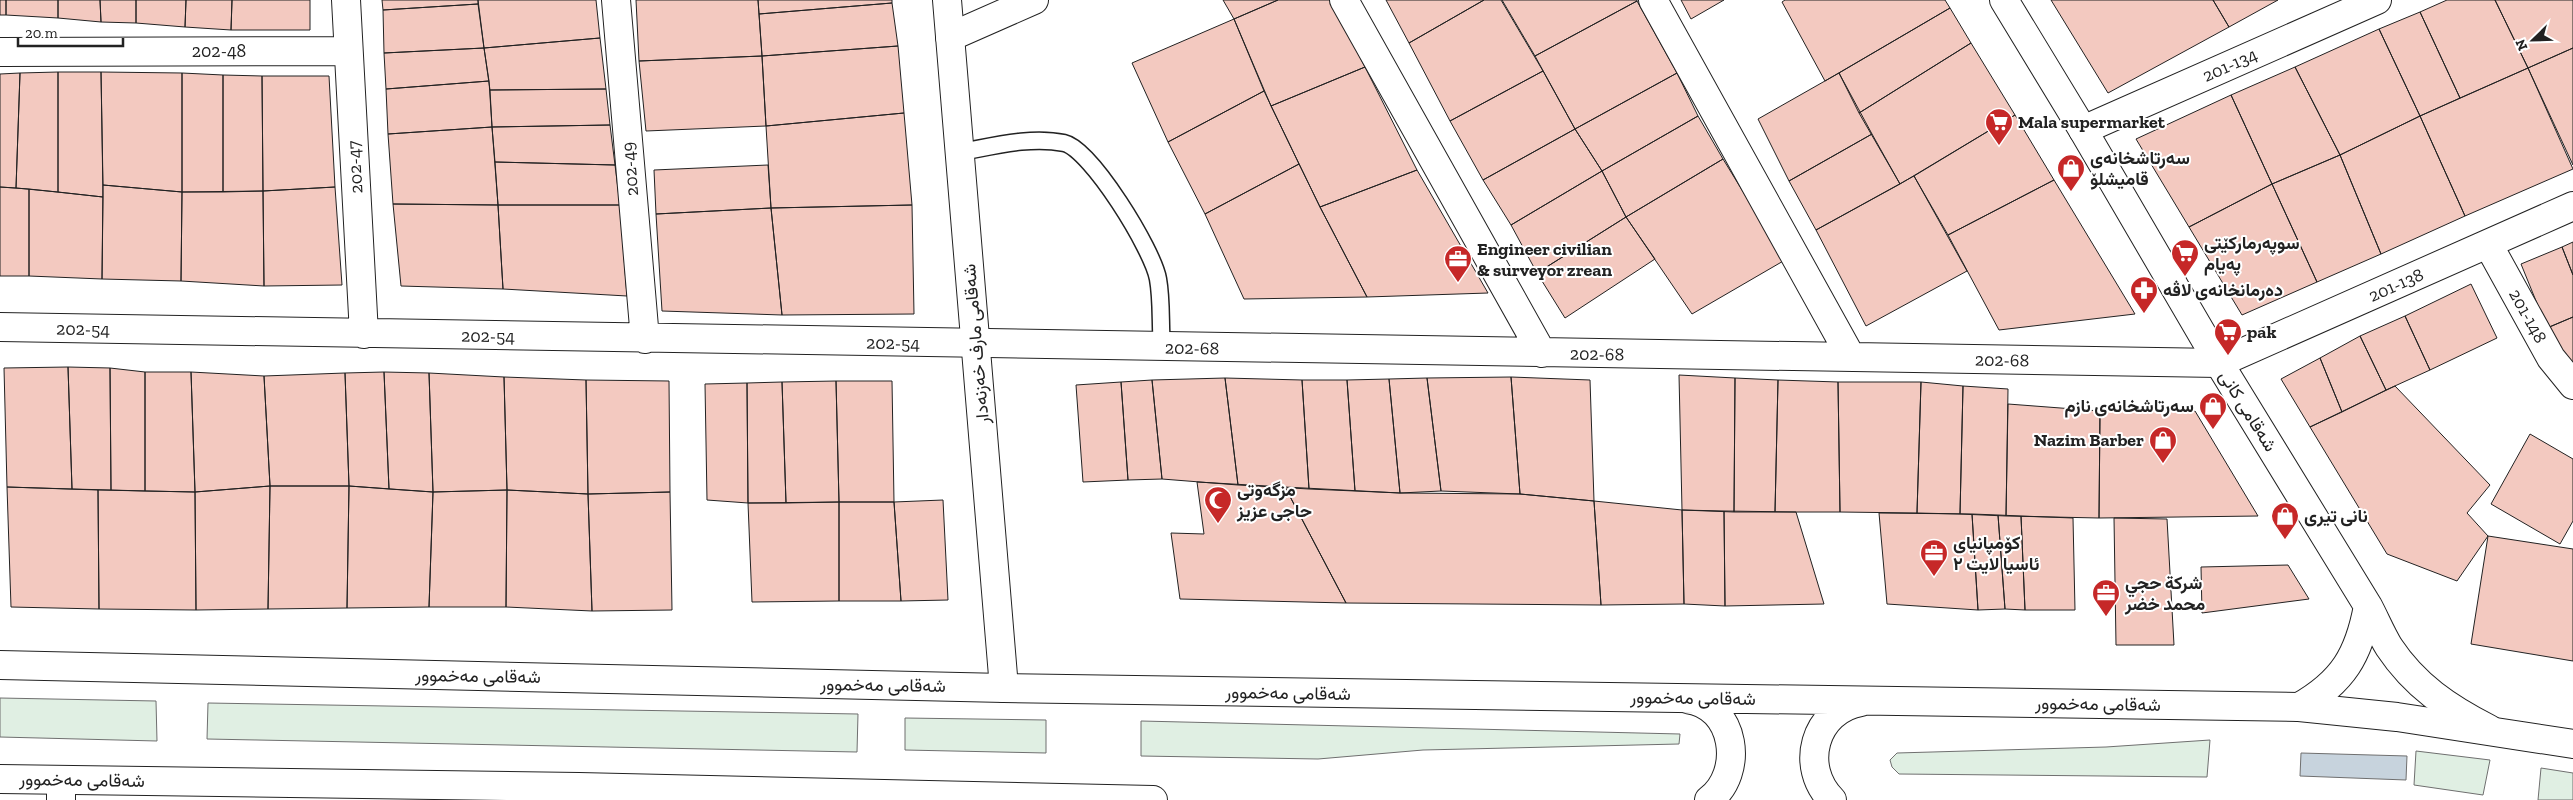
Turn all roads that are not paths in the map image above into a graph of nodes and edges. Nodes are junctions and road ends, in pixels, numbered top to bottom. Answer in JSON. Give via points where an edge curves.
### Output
{"nodes":[{"id":1,"x":346,"y":0,"type":"edge"},
{"id":2,"x":616,"y":0,"type":"edge"},
{"id":3,"x":947,"y":0,"type":"edge"},
{"id":4,"x":1034,"y":0,"type":"edge"},
{"id":5,"x":1344,"y":0,"type":"edge"},
{"id":6,"x":1653,"y":0,"type":"edge"},
{"id":7,"x":2004,"y":0,"type":"edge"},
{"id":8,"x":2376,"y":0,"type":"edge"},
{"id":9,"x":2332,"y":9,"type":"edge"},
{"id":10,"x":950,"y":37,"type":"junction"},
{"id":11,"x":348,"y":51,"type":"junction"},
{"id":12,"x":0,"y":52,"type":"edge"},
{"id":13,"x":2083,"y":130,"type":"junction"},
{"id":14,"x":962,"y":152,"type":"junction"},
{"id":15,"x":2573,"y":206,"type":"edge"},
{"id":16,"x":2488,"y":244,"type":"junction"},
{"id":17,"x":0,"y":327,"type":"edge"},
{"id":18,"x":364,"y":334,"type":"junction"},
{"id":19,"x":645,"y":339,"type":"junction"},
{"id":20,"x":976,"y":345,"type":"junction"},
{"id":21,"x":1162,"y":347,"type":"junction"},
{"id":22,"x":1542,"y":353,"type":"junction"},
{"id":23,"x":1851,"y":357,"type":"junction"},
{"id":24,"x":2219,"y":363,"type":"junction"},
{"id":25,"x":2573,"y":385,"type":"edge"},
{"id":26,"x":2368,"y":606,"type":"junction"},
{"id":27,"x":0,"y":665,"type":"edge"},
{"id":28,"x":1004,"y":688,"type":"junction"},
{"id":29,"x":1682,"y":698,"type":"junction"},
{"id":30,"x":1868,"y":701,"type":"junction"},
{"id":31,"x":2299,"y":707,"type":"junction"},
{"id":32,"x":2492,"y":731,"type":"junction"},
{"id":33,"x":2573,"y":744,"type":"edge"},
{"id":34,"x":0,"y":779,"type":"edge"},
{"id":35,"x":61,"y":790,"type":"edge"},
{"id":36,"x":323,"y":792,"type":"edge"},
{"id":37,"x":579,"y":794,"type":"edge"},
{"id":38,"x":824,"y":796,"type":"edge"},
{"id":39,"x":1084,"y":799,"type":"edge"},
{"id":40,"x":1153,"y":800,"type":"edge"},
{"id":41,"x":1709,"y":800,"type":"edge"},
{"id":42,"x":1832,"y":800,"type":"edge"}],
"edges":[{"from":1,"to":11,"type":"main road","name":"202-47"},
{"from":2,"to":19,"type":"main road","name":"202-49"},
{"from":3,"to":10,"type":"main road","name":"شەقامی مارف خەزنەدار"},
{"from":4,"to":10,"type":"main road"},
{"from":5,"to":22,"type":"main road"},
{"from":6,"to":23,"type":"main road"},
{"from":7,"to":13,"type":"main road","name":"شەقامی کانی"},
{"from":8,"to":9,"type":"main road","name":"201-134"},
{"from":9,"to":13,"type":"main road","name":"201-134"},
{"from":10,"to":14,"type":"main road","name":"شەقامی مارف خەزنەدار"},
{"from":11,"to":12,"type":"main road","name":"202-48"},
{"from":11,"to":18,"type":"main road","name":"202-47"},
{"from":13,"to":24,"type":"main road","name":"شەقامی کانی"},
{"from":14,"to":20,"type":"main road","name":"شەقامی مارف خەزنەدار"},
{"from":14,"to":21,"type":"lane","via":[[1024,141],[1065,143],[1081,152],[1136,225],[1149,253],[1158,278]]},
{"from":15,"to":16,"type":"main road","name":"201-138"},
{"from":16,"to":24,"type":"main road","name":"201-138"},
{"from":16,"to":25,"type":"main road","name":"201-148","via":[[2551,358]]},
{"from":17,"to":18,"type":"main road","name":"202-54"},
{"from":18,"to":19,"type":"main road","name":"202-54"},
{"from":19,"to":20,"type":"main road","name":"202-54"},
{"from":20,"to":21,"type":"main road","name":"202-68"},
{"from":20,"to":28,"type":"main road","name":"شەقامی مارف خەزنەدار"},
{"from":21,"to":22,"type":"main road","name":"202-68"},
{"from":22,"to":23,"type":"main road","name":"202-68"},
{"from":23,"to":24,"type":"main road","name":"202-68"},
{"from":24,"to":26,"type":"main road","name":"شەقامی کانی"},
{"from":26,"to":31,"type":"main road","via":[[2357,648],[2340,677]]},
{"from":26,"to":32,"type":"main road","name":"شەقامی کانی","via":[[2388,646],[2417,681],[2452,710]]},
{"from":27,"to":28,"type":"main road","name":"شەقامی مەخموور"},
{"from":28,"to":29,"type":"main road","name":"شەقامی مەخموور"},
{"from":29,"to":30,"type":"main road","name":"شەقامی مەخموور"},
{"from":29,"to":41,"type":"main road","via":[[1708,707],[1722,721],[1730,739],[1729,775],[1720,791]]},
{"from":30,"to":31,"type":"main road","name":"شەقامی مەخموور"},
{"from":30,"to":42,"type":"main road","via":[[1847,706],[1831,716],[1816,741],[1814,769]]},
{"from":31,"to":32,"type":"main road","name":"شەقامی مەخموور"},
{"from":32,"to":33,"type":"main road","name":"شەقامی مەخموور"},
{"from":34,"to":35,"type":"main road","name":"شەقامی مەخموور"},
{"from":35,"to":36,"type":"main road","name":"شەقامی مەخموور"},
{"from":36,"to":37,"type":"main road","name":"شەقامی مەخموور"},
{"from":37,"to":38,"type":"main road","name":"شەقامی مەخموور"},
{"from":38,"to":39,"type":"main road","name":"شەقامی مەخموور"},
{"from":39,"to":40,"type":"main road","name":"شەقامی مەخموور"}]}
